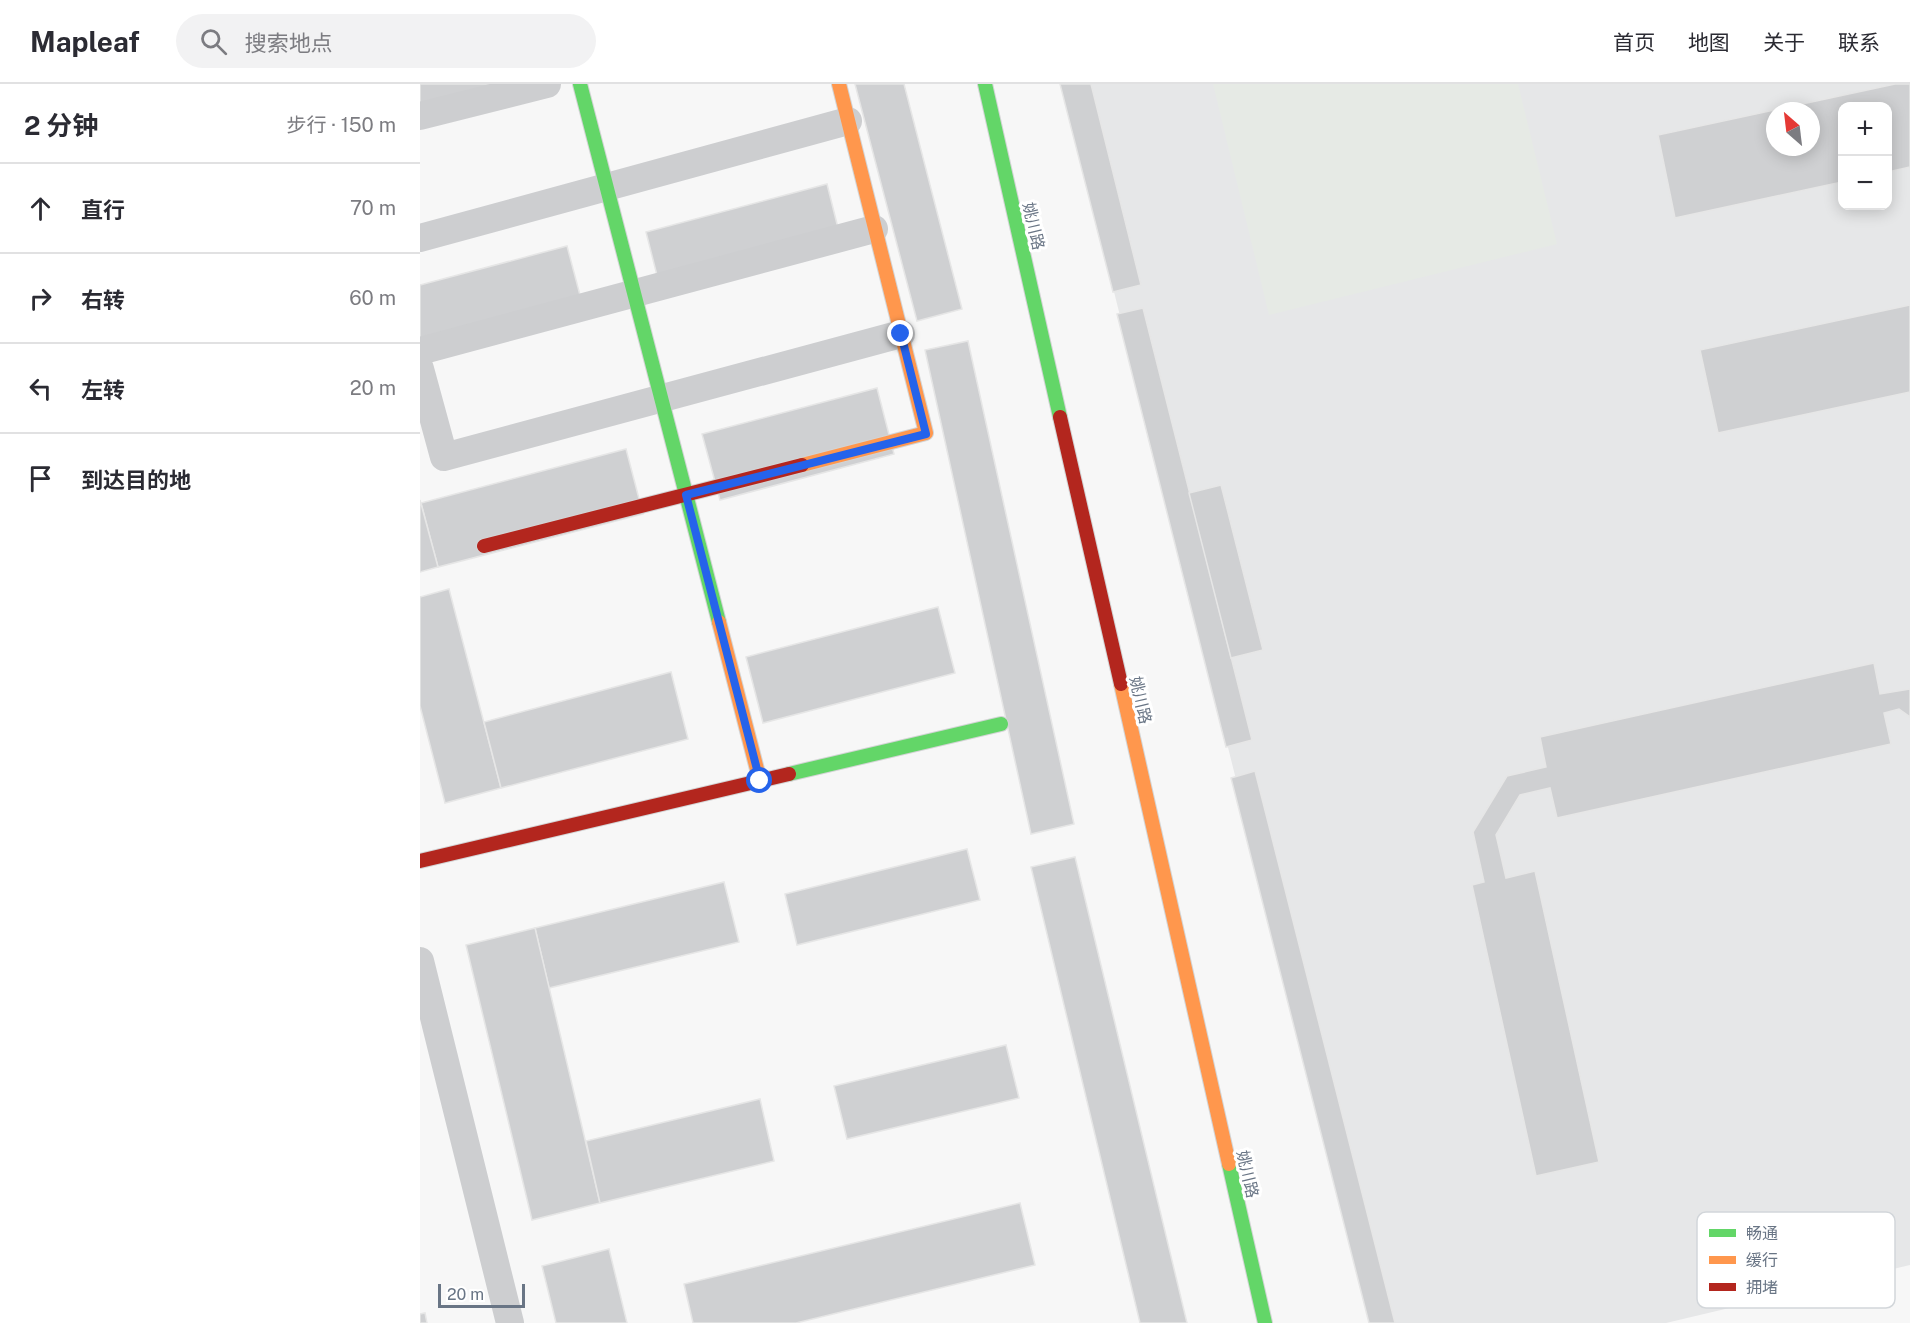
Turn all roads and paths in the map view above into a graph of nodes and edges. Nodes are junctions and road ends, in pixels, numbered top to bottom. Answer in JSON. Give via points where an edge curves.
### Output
{"nodes":[{"id":1,"x":547,"y":84,"type":"edge"},
{"id":2,"x":580,"y":84,"type":"edge"},
{"id":3,"x":839,"y":84,"type":"edge"},
{"id":4,"x":985,"y":84,"type":"edge"},
{"id":5,"x":420,"y":116,"type":"edge"},
{"id":6,"x":848,"y":122,"type":"junction"},
{"id":7,"x":874,"y":229,"type":"junction"},
{"id":8,"x":420,"y":238,"type":"edge"},
{"id":9,"x":634,"y":293,"type":"junction"},
{"id":10,"x":901,"y":334,"type":"junction"},
{"id":11,"x":420,"y":351,"type":"edge"},
{"id":12,"x":420,"y":369,"type":"edge"},
{"id":13,"x":686,"y":495,"type":"junction"},
{"id":14,"x":484,"y":546,"type":"dead end"},
{"id":15,"x":1001,"y":724,"type":"dead end"},
{"id":16,"x":760,"y":781,"type":"junction"},
{"id":17,"x":420,"y":861,"type":"edge"},
{"id":18,"x":420,"y":961,"type":"edge"},
{"id":19,"x":510,"y":1323,"type":"edge"},
{"id":20,"x":1265,"y":1323,"type":"edge"}],
"edges":[{"from":1,"to":5,"type":"street"},
{"from":2,"to":9,"type":"street"},
{"from":3,"to":6,"type":"street"},
{"from":4,"to":20,"type":"street","name":"姚川路"},
{"from":6,"to":7,"type":"street"},
{"from":6,"to":8,"type":"street"},
{"from":7,"to":9,"type":"street"},
{"from":7,"to":10,"type":"street"},
{"from":9,"to":11,"type":"street"},
{"from":9,"to":13,"type":"street"},
{"from":10,"to":12,"type":"street","via":[[444,457]]},
{"from":10,"to":13,"type":"street","via":[[926,434]]},
{"from":13,"to":14,"type":"street"},
{"from":13,"to":16,"type":"street"},
{"from":15,"to":16,"type":"street"},
{"from":16,"to":17,"type":"street"},
{"from":18,"to":19,"type":"street"}]}
